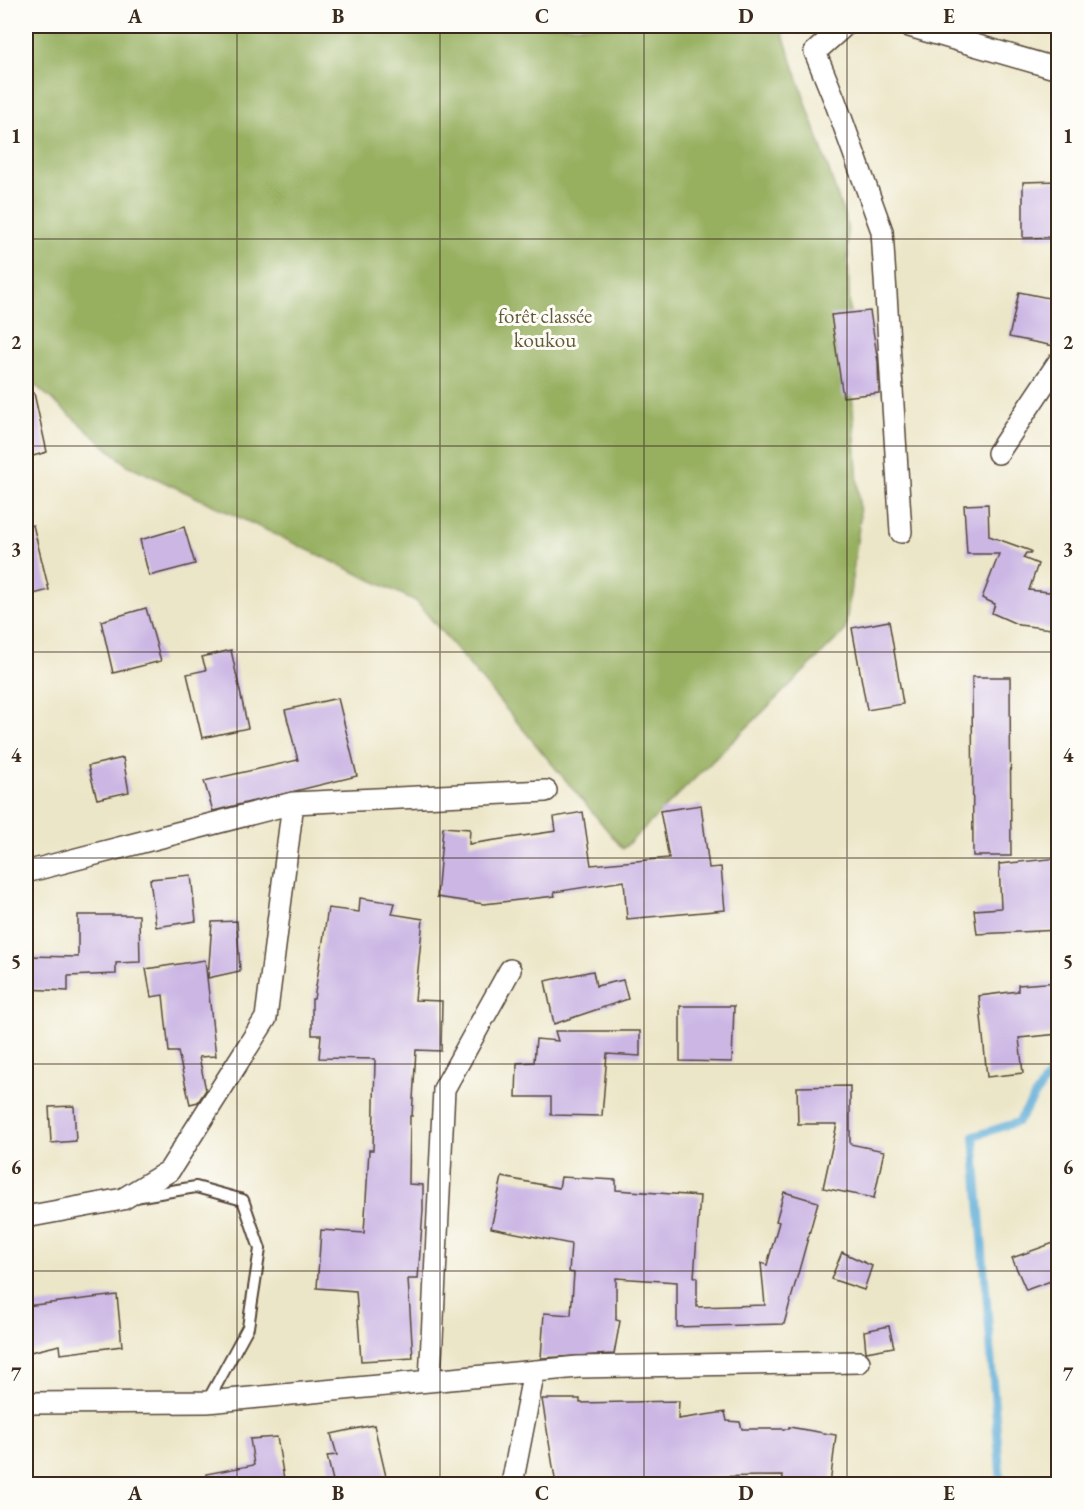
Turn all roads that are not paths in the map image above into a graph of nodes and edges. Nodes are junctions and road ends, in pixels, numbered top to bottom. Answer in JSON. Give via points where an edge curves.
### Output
{"nodes":[{"id":1,"x":844,"y":26,"type":"edge"},
{"id":2,"x":909,"y":26,"type":"edge"},
{"id":3,"x":1059,"y":69,"type":"edge"},
{"id":4,"x":1059,"y":363,"type":"edge"},
{"id":5,"x":998,"y":453,"type":"dead end"},
{"id":6,"x":901,"y":532,"type":"dead end"},
{"id":7,"x":546,"y":791,"type":"dead end"},
{"id":8,"x":292,"y":803,"type":"junction"},
{"id":9,"x":26,"y":872,"type":"edge"},
{"id":10,"x":510,"y":970,"type":"dead end"},
{"id":11,"x":123,"y":1199,"type":"junction"},
{"id":12,"x":26,"y":1215,"type":"edge"},
{"id":13,"x":859,"y":1362,"type":"dead end"},
{"id":14,"x":534,"y":1371,"type":"junction"},
{"id":15,"x":430,"y":1381,"type":"junction"},
{"id":16,"x":207,"y":1402,"type":"junction"},
{"id":17,"x":26,"y":1403,"type":"edge"},
{"id":18,"x":512,"y":1485,"type":"edge"}],
"edges":[{"from":1,"to":6,"type":"street","via":[[814,52],[882,231]]},
{"from":2,"to":3,"type":"street"},
{"from":4,"to":5,"type":"street"},
{"from":7,"to":8,"type":"street"},
{"from":8,"to":9,"type":"street"},
{"from":8,"to":11,"type":"street","via":[[266,1018],[169,1171]]},
{"from":10,"to":15,"type":"street","via":[[444,1089]]},
{"from":11,"to":12,"type":"street"},
{"from":11,"to":16,"type":"lane","via":[[196,1187],[243,1200],[260,1249],[248,1327]]},
{"from":13,"to":14,"type":"street"},
{"from":14,"to":15,"type":"street"},
{"from":14,"to":18,"type":"street"},
{"from":15,"to":16,"type":"street"},
{"from":16,"to":17,"type":"street"}]}
